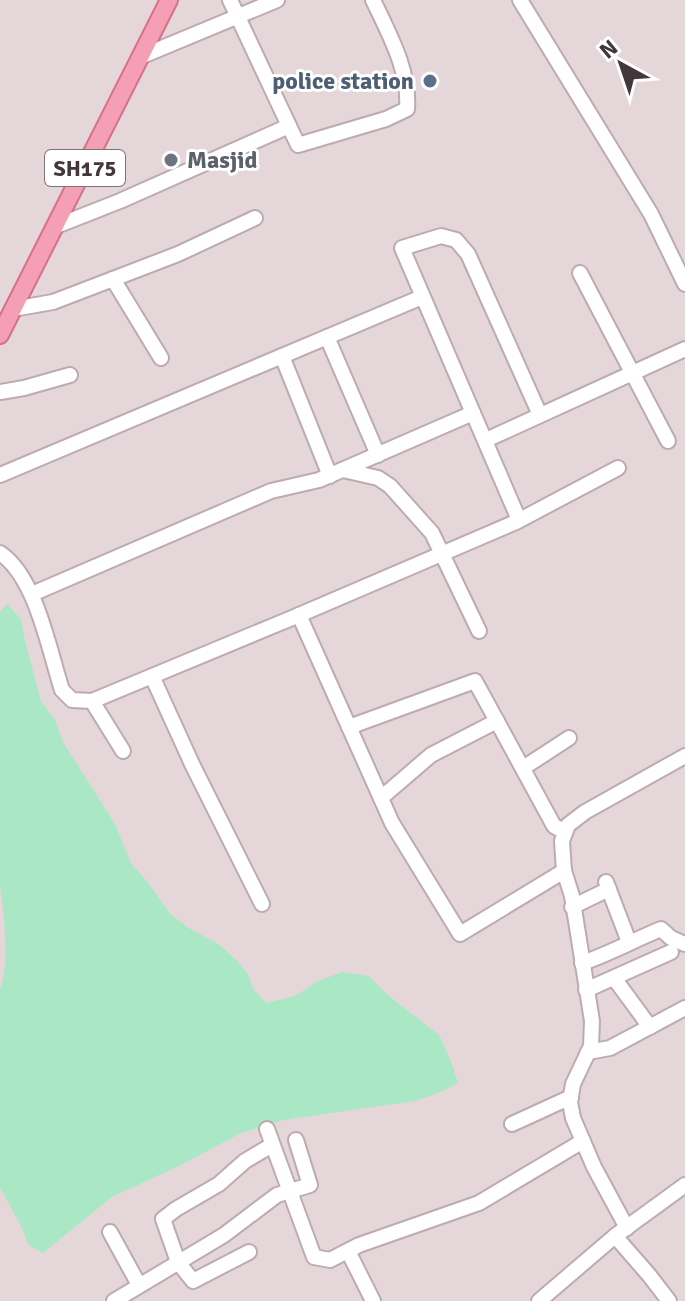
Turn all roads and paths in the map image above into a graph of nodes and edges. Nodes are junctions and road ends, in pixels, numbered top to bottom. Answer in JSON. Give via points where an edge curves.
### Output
{"nodes":[{"id":1,"x":169,"y":0,"type":"edge"},
{"id":2,"x":230,"y":0,"type":"edge"},
{"id":3,"x":277,"y":0,"type":"edge"},
{"id":4,"x":373,"y":0,"type":"edge"},
{"id":5,"x":520,"y":0,"type":"edge"},
{"id":6,"x":238,"y":17,"type":"junction"},
{"id":7,"x":140,"y":57,"type":"junction"},
{"id":8,"x":289,"y":126,"type":"junction"},
{"id":9,"x":255,"y":218,"type":"dead end"},
{"id":10,"x":54,"y":227,"type":"junction"},
{"id":11,"x":580,"y":273,"type":"dead end"},
{"id":12,"x":113,"y":279,"type":"junction"},
{"id":13,"x":685,"y":284,"type":"edge"},
{"id":14,"x":422,"y":297,"type":"junction"},
{"id":15,"x":13,"y":309,"type":"junction"},
{"id":16,"x":0,"y":335,"type":"edge"},
{"id":17,"x":327,"y":337,"type":"junction"},
{"id":18,"x":685,"y":349,"type":"edge"},
{"id":19,"x":282,"y":356,"type":"junction"},
{"id":20,"x":161,"y":358,"type":"dead end"},
{"id":21,"x":634,"y":373,"type":"junction"},
{"id":22,"x":70,"y":375,"type":"dead end"},
{"id":23,"x":0,"y":392,"type":"edge"},
{"id":24,"x":473,"y":413,"type":"junction"},
{"id":25,"x":540,"y":415,"type":"junction"},
{"id":26,"x":486,"y":440,"type":"junction"},
{"id":27,"x":668,"y":441,"type":"dead end"},
{"id":28,"x":378,"y":455,"type":"junction"},
{"id":29,"x":618,"y":468,"type":"dead end"},
{"id":30,"x":337,"y":473,"type":"junction"},
{"id":31,"x":0,"y":475,"type":"edge"},
{"id":32,"x":519,"y":520,"type":"junction"},
{"id":33,"x":0,"y":553,"type":"edge"},
{"id":34,"x":443,"y":553,"type":"junction"},
{"id":35,"x":32,"y":594,"type":"junction"},
{"id":36,"x":299,"y":615,"type":"junction"},
{"id":37,"x":479,"y":631,"type":"dead end"},
{"id":38,"x":152,"y":676,"type":"junction"},
{"id":39,"x":92,"y":701,"type":"junction"},
{"id":40,"x":497,"y":721,"type":"junction"},
{"id":41,"x":349,"y":727,"type":"junction"},
{"id":42,"x":569,"y":738,"type":"dead end"},
{"id":43,"x":123,"y":751,"type":"dead end"},
{"id":44,"x":685,"y":756,"type":"edge"},
{"id":45,"x":523,"y":768,"type":"junction"},
{"id":46,"x":381,"y":798,"type":"junction"},
{"id":47,"x":565,"y":832,"type":"junction"},
{"id":48,"x":564,"y":871,"type":"junction"},
{"id":49,"x":262,"y":904,"type":"dead end"},
{"id":50,"x":572,"y":907,"type":"junction"},
{"id":51,"x":629,"y":942,"type":"junction"},
{"id":52,"x":685,"y":944,"type":"edge"},
{"id":53,"x":671,"y":952,"type":"dead end"},
{"id":54,"x":582,"y":963,"type":"junction"},
{"id":55,"x":614,"y":978,"type":"junction"},
{"id":56,"x":586,"y":990,"type":"junction"},
{"id":57,"x":685,"y":1008,"type":"edge"},
{"id":58,"x":650,"y":1027,"type":"junction"},
{"id":59,"x":588,"y":1052,"type":"junction"},
{"id":60,"x":571,"y":1097,"type":"junction"},
{"id":61,"x":512,"y":1124,"type":"dead end"},
{"id":62,"x":267,"y":1129,"type":"dead end"},
{"id":63,"x":296,"y":1140,"type":"dead end"},
{"id":64,"x":583,"y":1141,"type":"junction"},
{"id":65,"x":272,"y":1145,"type":"junction"},
{"id":66,"x":685,"y":1185,"type":"edge"},
{"id":67,"x":288,"y":1191,"type":"junction"},
{"id":68,"x":110,"y":1232,"type":"dead end"},
{"id":69,"x":621,"y":1232,"type":"junction"},
{"id":70,"x":348,"y":1251,"type":"junction"},
{"id":71,"x":249,"y":1252,"type":"dead end"},
{"id":72,"x":178,"y":1262,"type":"junction"},
{"id":73,"x":139,"y":1285,"type":"junction"},
{"id":74,"x":121,"y":1299,"type":"edge"},
{"id":75,"x":373,"y":1301,"type":"edge"},
{"id":76,"x":539,"y":1301,"type":"edge"},
{"id":77,"x":669,"y":1301,"type":"edge"}],
"edges":[{"from":1,"to":7,"type":"main road","number":"SH175"},
{"from":2,"to":6,"type":"street"},
{"from":3,"to":6,"type":"street"},
{"from":4,"to":8,"type":"street","via":[[403,69],[407,109],[298,145]]},
{"from":5,"to":13,"type":"street","via":[[651,214]]},
{"from":6,"to":7,"type":"street"},
{"from":6,"to":8,"type":"street"},
{"from":7,"to":10,"type":"main road","number":"SH175"},
{"from":8,"to":10,"type":"street"},
{"from":9,"to":12,"type":"street"},
{"from":10,"to":15,"type":"main road","number":"SH175"},
{"from":11,"to":21,"type":"street"},
{"from":12,"to":15,"type":"street","via":[[53,302]]},
{"from":12,"to":20,"type":"street"},
{"from":14,"to":17,"type":"street"},
{"from":14,"to":24,"type":"street"},
{"from":14,"to":25,"type":"street","via":[[402,248],[441,236],[456,240],[468,254]]},
{"from":15,"to":16,"type":"main road","number":"SH175"},
{"from":17,"to":19,"type":"street"},
{"from":17,"to":28,"type":"street"},
{"from":18,"to":21,"type":"street"},
{"from":19,"to":30,"type":"street"},
{"from":19,"to":31,"type":"street"},
{"from":21,"to":25,"type":"street"},
{"from":21,"to":27,"type":"street"},
{"from":22,"to":23,"type":"street"},
{"from":24,"to":26,"type":"street"},
{"from":24,"to":28,"type":"street"},
{"from":25,"to":26,"type":"street"},
{"from":26,"to":32,"type":"street"},
{"from":28,"to":30,"type":"street"},
{"from":29,"to":32,"type":"street"},
{"from":30,"to":34,"type":"street","via":[[378,478],[390,486]]},
{"from":30,"to":35,"type":"street","via":[[271,491]]},
{"from":32,"to":34,"type":"street"},
{"from":33,"to":35,"type":"street","via":[[20,572]]},
{"from":34,"to":36,"type":"street"},
{"from":34,"to":37,"type":"street"},
{"from":35,"to":39,"type":"street","via":[[62,690],[72,700]]},
{"from":36,"to":38,"type":"street"},
{"from":36,"to":41,"type":"street"},
{"from":38,"to":39,"type":"street"},
{"from":38,"to":49,"type":"street"},
{"from":39,"to":43,"type":"street"},
{"from":40,"to":41,"type":"street","via":[[475,681]]},
{"from":40,"to":45,"type":"street"},
{"from":40,"to":46,"type":"street","via":[[431,755]]},
{"from":41,"to":46,"type":"street"},
{"from":42,"to":45,"type":"street"},
{"from":44,"to":47,"type":"street","via":[[585,812]]},
{"from":45,"to":47,"type":"street","via":[[554,826]]},
{"from":46,"to":48,"type":"street","via":[[460,934]]},
{"from":47,"to":48,"type":"street"},
{"from":48,"to":50,"type":"street"},
{"from":50,"to":51,"type":"street","via":[[607,885]]},
{"from":50,"to":54,"type":"street"},
{"from":51,"to":52,"type":"street","via":[[661,929]]},
{"from":51,"to":54,"type":"street"},
{"from":53,"to":55,"type":"street"},
{"from":54,"to":56,"type":"street"},
{"from":55,"to":56,"type":"street"},
{"from":55,"to":58,"type":"street"},
{"from":56,"to":59,"type":"street","via":[[592,1021]]},
{"from":57,"to":58,"type":"street"},
{"from":58,"to":59,"type":"street","via":[[610,1048]]},
{"from":59,"to":60,"type":"street"},
{"from":60,"to":61,"type":"street"},
{"from":60,"to":64,"type":"street"},
{"from":62,"to":65,"type":"street"},
{"from":63,"to":67,"type":"street","via":[[310,1185]]},
{"from":64,"to":69,"type":"street"},
{"from":64,"to":70,"type":"street","via":[[479,1203]]},
{"from":65,"to":67,"type":"street"},
{"from":65,"to":72,"type":"street","via":[[163,1219]]},
{"from":66,"to":69,"type":"street"},
{"from":67,"to":70,"type":"street","via":[[314,1257],[330,1260]]},
{"from":67,"to":72,"type":"street"},
{"from":68,"to":73,"type":"street"},
{"from":69,"to":76,"type":"street"},
{"from":69,"to":77,"type":"street"},
{"from":70,"to":75,"type":"street"},
{"from":71,"to":72,"type":"street","via":[[193,1281]]},
{"from":72,"to":73,"type":"street"},
{"from":73,"to":74,"type":"street"}]}
